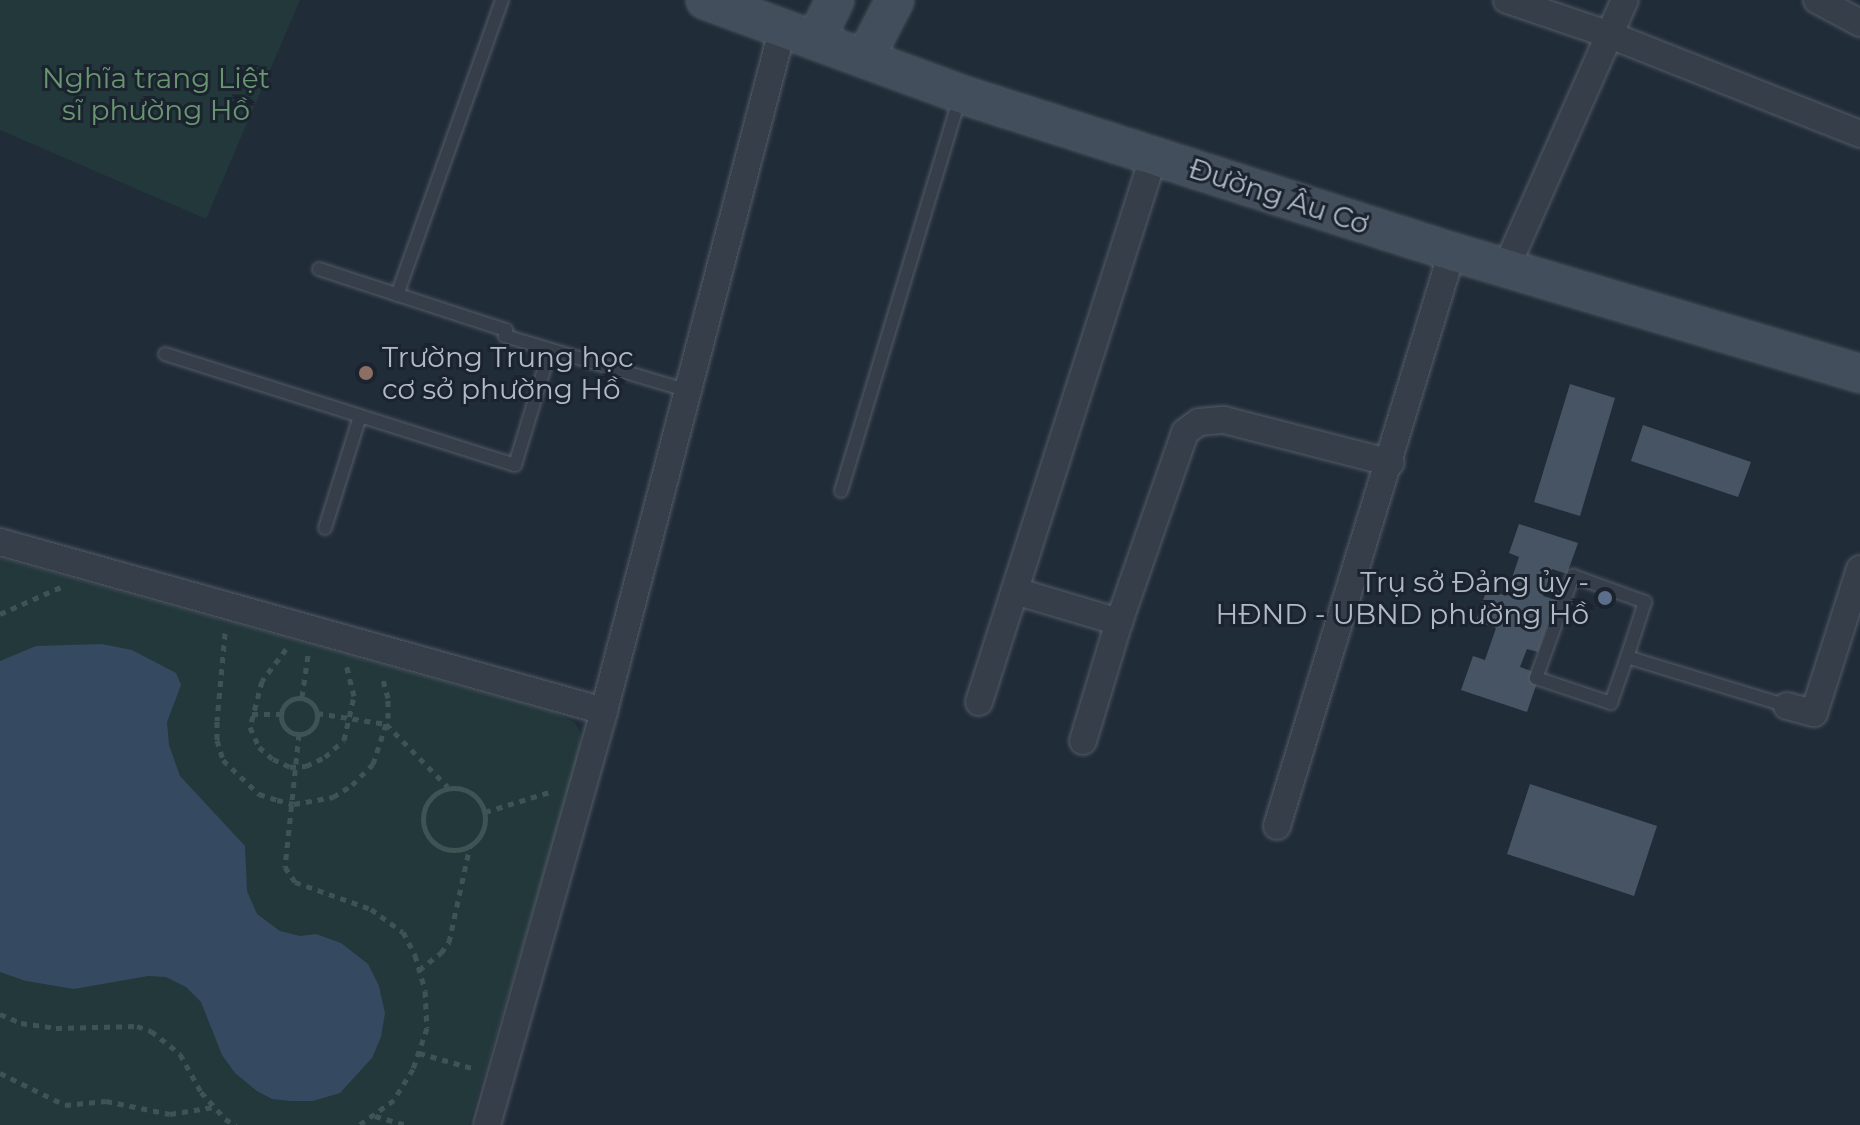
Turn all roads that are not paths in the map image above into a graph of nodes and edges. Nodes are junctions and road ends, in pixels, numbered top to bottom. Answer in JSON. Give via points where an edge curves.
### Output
{"nodes":[{"id":1,"x":502,"y":0,"type":"edge"},
{"id":2,"x":705,"y":0,"type":"edge"},
{"id":3,"x":835,"y":0,"type":"edge"},
{"id":4,"x":895,"y":0,"type":"edge"},
{"id":5,"x":1507,"y":0,"type":"edge"},
{"id":6,"x":1625,"y":0,"type":"edge"},
{"id":7,"x":1817,"y":0,"type":"edge"},
{"id":8,"x":1860,"y":23,"type":"edge"},
{"id":9,"x":783,"y":27,"type":"junction"},
{"id":10,"x":1610,"y":35,"type":"junction"},
{"id":11,"x":816,"y":39,"type":"junction"},
{"id":12,"x":865,"y":58,"type":"junction"},
{"id":13,"x":960,"y":94,"type":"junction"},
{"id":14,"x":1860,"y":134,"type":"edge"},
{"id":15,"x":1154,"y":155,"type":"junction"},
{"id":16,"x":1452,"y":252,"type":"junction"},
{"id":17,"x":1506,"y":268,"type":"junction"},
{"id":18,"x":319,"y":269,"type":"dead end"},
{"id":19,"x":397,"y":295,"type":"junction"},
{"id":20,"x":550,"y":350,"type":"junction"},
{"id":21,"x":165,"y":354,"type":"dead end"},
{"id":22,"x":1860,"y":374,"type":"edge"},
{"id":23,"x":688,"y":391,"type":"junction"},
{"id":24,"x":360,"y":416,"type":"junction"},
{"id":25,"x":1391,"y":463,"type":"junction"},
{"id":26,"x":841,"y":491,"type":"dead end"},
{"id":27,"x":325,"y":528,"type":"dead end"},
{"id":28,"x":0,"y":542,"type":"edge"},
{"id":29,"x":1860,"y":569,"type":"edge"},
{"id":30,"x":1015,"y":591,"type":"junction"},
{"id":31,"x":1119,"y":622,"type":"junction"},
{"id":32,"x":1627,"y":657,"type":"junction"},
{"id":33,"x":979,"y":702,"type":"dead end"},
{"id":34,"x":1787,"y":706,"type":"joint"},
{"id":35,"x":604,"y":711,"type":"junction"},
{"id":36,"x":1083,"y":741,"type":"dead end"},
{"id":37,"x":1277,"y":826,"type":"dead end"},
{"id":38,"x":487,"y":1125,"type":"edge"}],
"edges":[{"from":1,"to":19,"type":"lane"},
{"from":2,"to":9,"type":"main road","name":"Đường Âu Cơ"},
{"from":3,"to":11,"type":"main road"},
{"from":4,"to":12,"type":"main road"},
{"from":5,"to":10,"type":"street"},
{"from":6,"to":10,"type":"street"},
{"from":7,"to":8,"type":"street"},
{"from":9,"to":11,"type":"main road","name":"Đường Âu Cơ"},
{"from":9,"to":23,"type":"street"},
{"from":10,"to":14,"type":"street"},
{"from":10,"to":17,"type":"street"},
{"from":11,"to":12,"type":"main road","name":"Đường Âu Cơ"},
{"from":12,"to":13,"type":"main road","name":"Đường Âu Cơ"},
{"from":13,"to":15,"type":"main road","name":"Đường Âu Cơ"},
{"from":13,"to":26,"type":"lane"},
{"from":15,"to":16,"type":"main road","name":"Đường Âu Cơ"},
{"from":15,"to":30,"type":"street"},
{"from":16,"to":17,"type":"main road","name":"Đường Âu Cơ"},
{"from":16,"to":25,"type":"street"},
{"from":17,"to":22,"type":"main road","name":"Đường Âu Cơ"},
{"from":18,"to":19,"type":"lane"},
{"from":19,"to":20,"type":"lane"},
{"from":20,"to":23,"type":"lane"},
{"from":20,"to":24,"type":"lane","via":[[515,465]]},
{"from":21,"to":24,"type":"lane"},
{"from":23,"to":35,"type":"street"},
{"from":24,"to":27,"type":"lane"},
{"from":25,"to":31,"type":"street","via":[[1224,420],[1199,422],[1185,432]]},
{"from":25,"to":37,"type":"street"},
{"from":28,"to":35,"type":"street"},
{"from":29,"to":34,"type":"street","via":[[1814,713]]},
{"from":30,"to":31,"type":"street"},
{"from":30,"to":33,"type":"street"},
{"from":31,"to":36,"type":"street"},
{"from":32,"to":32,"type":"lane","via":[[1611,703],[1536,678],[1573,576],[1645,602]]},
{"from":32,"to":34,"type":"lane"},
{"from":35,"to":38,"type":"street"}]}
